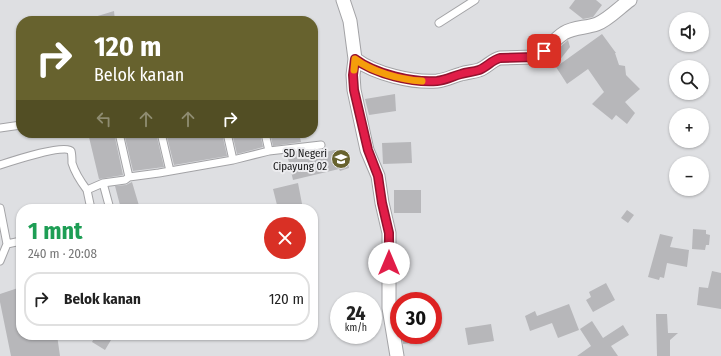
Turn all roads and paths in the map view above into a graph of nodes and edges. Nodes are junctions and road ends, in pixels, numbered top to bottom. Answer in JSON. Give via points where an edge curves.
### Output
{"nodes":[{"id":1,"x":343,"y":0,"type":"edge"},
{"id":2,"x":474,"y":0,"type":"edge"},
{"id":3,"x":630,"y":0,"type":"edge"},
{"id":4,"x":439,"y":23,"type":"dead end"},
{"id":5,"x":355,"y":59,"type":"junction"},
{"id":6,"x":16,"y":126,"type":"edge"},
{"id":7,"x":0,"y":128,"type":"edge"},
{"id":8,"x":120,"y":138,"type":"edge"},
{"id":9,"x":162,"y":138,"type":"edge"},
{"id":10,"x":228,"y":138,"type":"edge"},
{"id":11,"x":266,"y":138,"type":"edge"},
{"id":12,"x":321,"y":145,"type":"dead end"},
{"id":13,"x":269,"y":151,"type":"junction"},
{"id":14,"x":233,"y":160,"type":"junction"},
{"id":15,"x":0,"y":165,"type":"edge"},
{"id":16,"x":170,"y":171,"type":"junction"},
{"id":17,"x":129,"y":177,"type":"junction"},
{"id":18,"x":103,"y":183,"type":"junction"},
{"id":19,"x":87,"y":190,"type":"junction"},
{"id":20,"x":90,"y":204,"type":"edge"},
{"id":21,"x":109,"y":204,"type":"edge"},
{"id":22,"x":0,"y":208,"type":"edge"},
{"id":23,"x":16,"y":242,"type":"edge"},
{"id":24,"x":7,"y":244,"type":"junction"},
{"id":25,"x":0,"y":261,"type":"edge"},
{"id":26,"x":397,"y":356,"type":"edge"}],
"edges":[{"from":1,"to":5,"type":"street","via":[[350,21]]},
{"from":2,"to":4,"type":"lane"},
{"from":3,"to":5,"type":"street","via":[[598,24],[565,32],[535,57],[495,59],[483,69],[445,80],[425,82],[405,78],[371,69]]},
{"from":5,"to":26,"type":"street","via":[[354,90],[368,150],[378,176],[389,233],[389,308]]},
{"from":6,"to":7,"type":"lane"},
{"from":8,"to":17,"type":"lane"},
{"from":9,"to":16,"type":"lane"},
{"from":10,"to":14,"type":"lane"},
{"from":11,"to":13,"type":"lane"},
{"from":12,"to":13,"type":"lane"},
{"from":13,"to":14,"type":"lane"},
{"from":14,"to":16,"type":"lane"},
{"from":15,"to":19,"type":"lane","via":[[51,150],[69,149],[80,182]]},
{"from":16,"to":17,"type":"lane"},
{"from":17,"to":18,"type":"lane","via":[[125,180]]},
{"from":18,"to":19,"type":"lane"},
{"from":18,"to":21,"type":"lane"},
{"from":19,"to":20,"type":"lane"},
{"from":22,"to":24,"type":"lane"},
{"from":23,"to":24,"type":"lane"},
{"from":24,"to":25,"type":"lane"}]}
